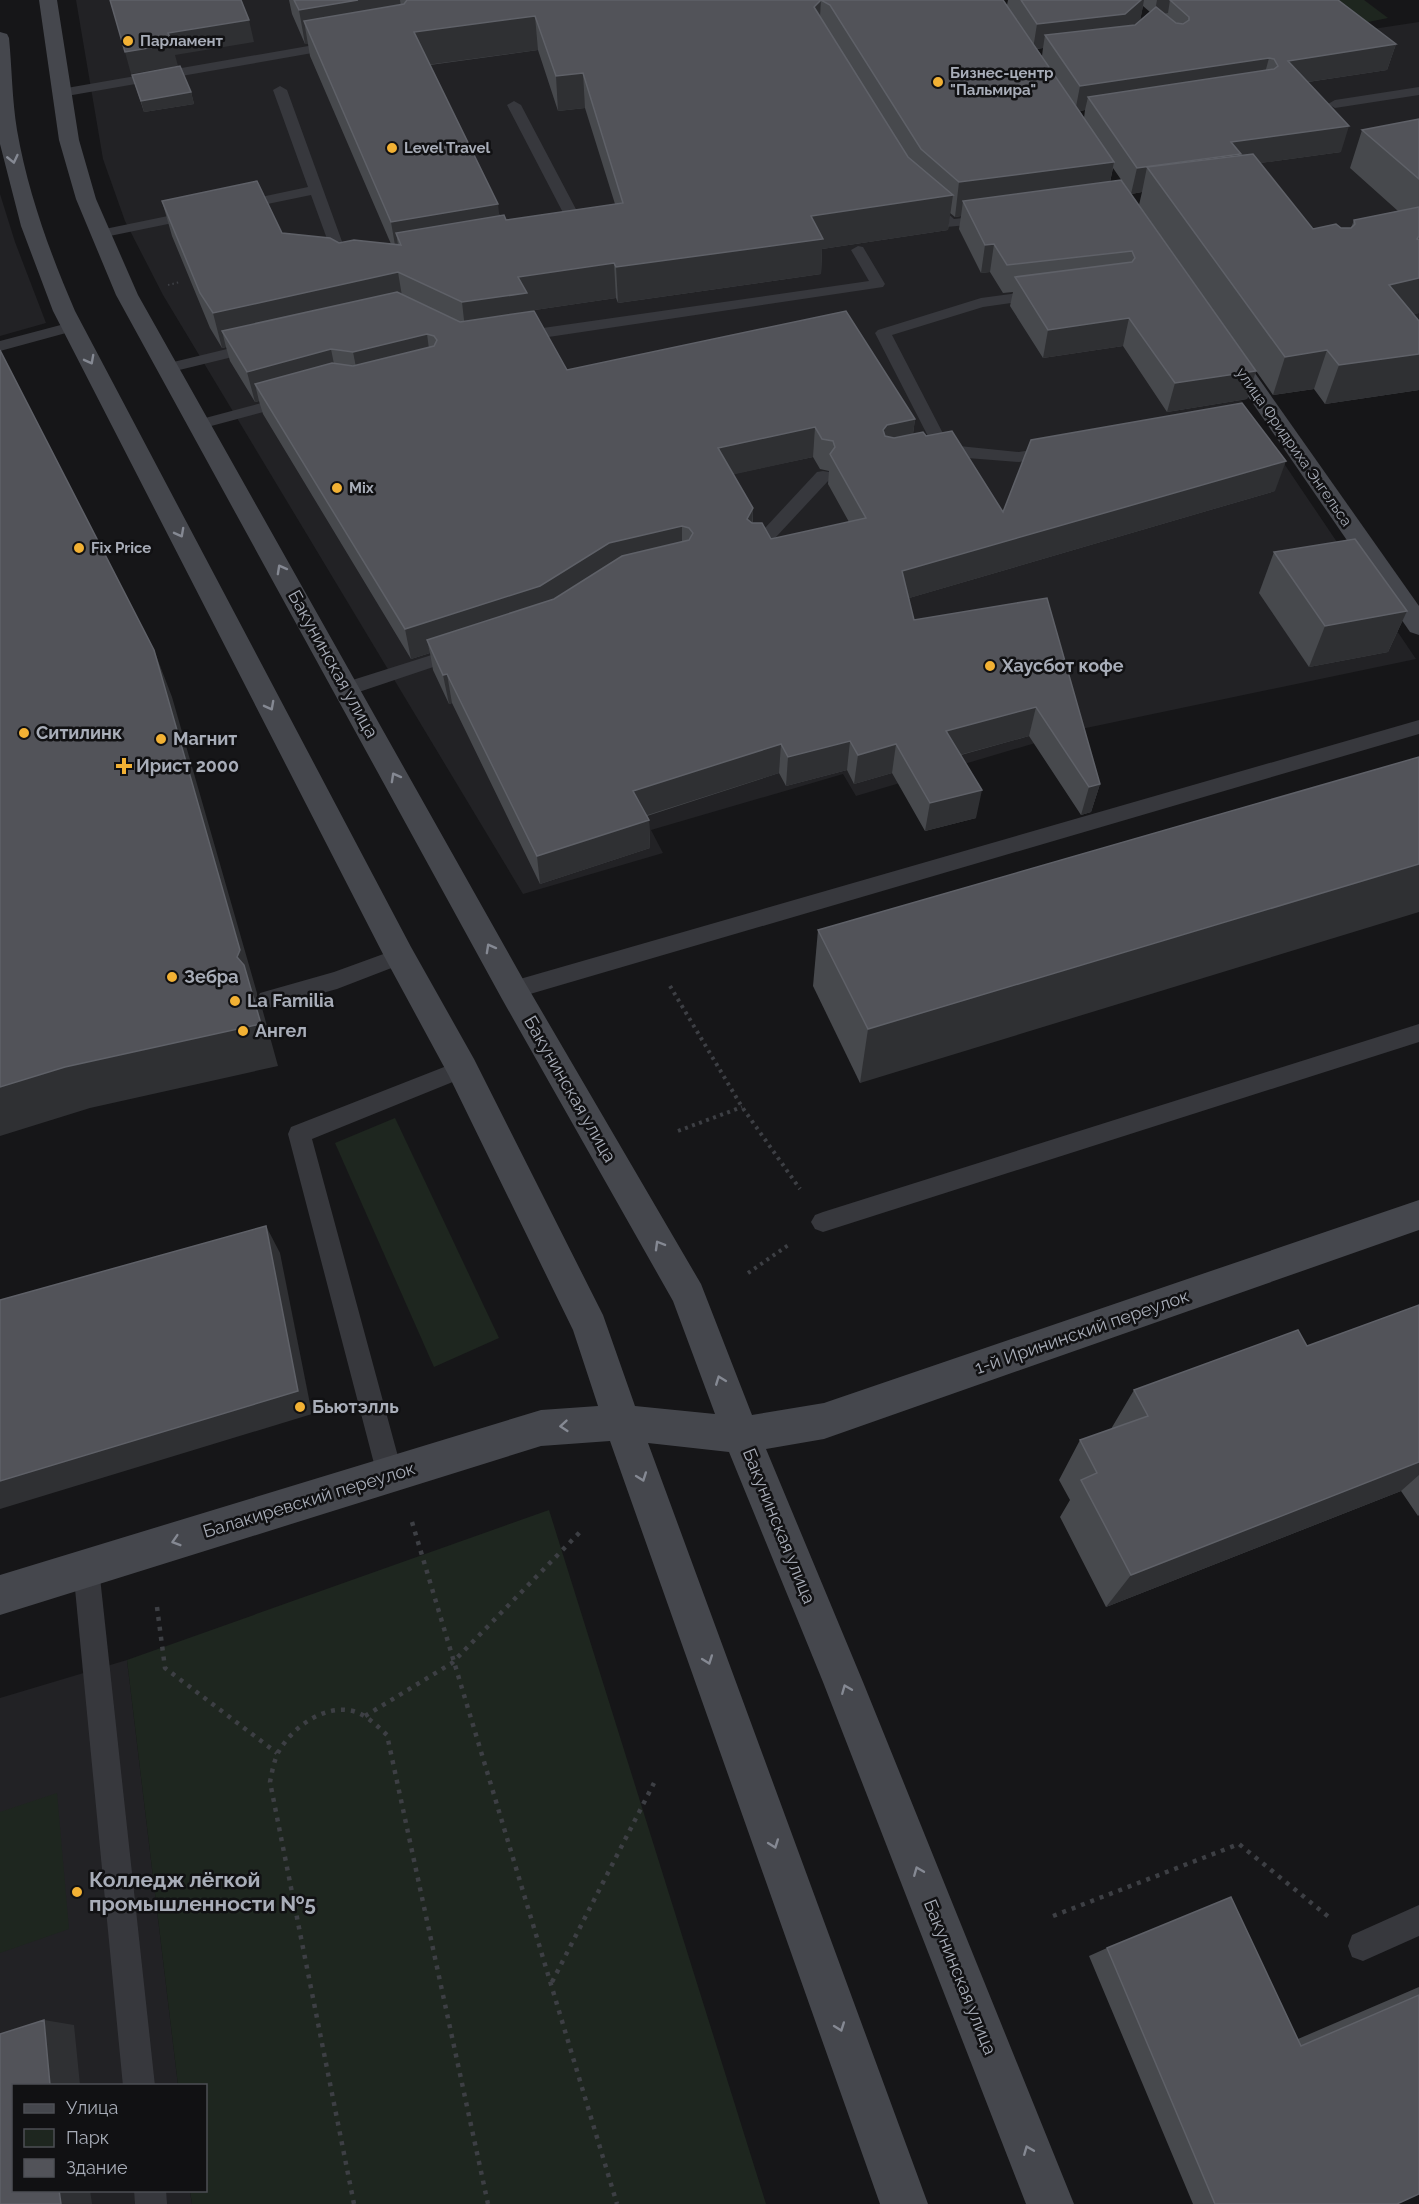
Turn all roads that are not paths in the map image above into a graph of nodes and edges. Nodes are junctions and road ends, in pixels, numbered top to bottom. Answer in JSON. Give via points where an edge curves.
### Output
{"nodes":[{"id":1,"x":48,"y":0,"type":"edge"},
{"id":2,"x":0,"y":38,"type":"edge"},
{"id":3,"x":347,"y":44,"type":"edge"},
{"id":4,"x":280,"y":90,"type":"dead end"},
{"id":5,"x":1419,"y":91,"type":"edge"},
{"id":6,"x":61,"y":93,"type":"junction"},
{"id":7,"x":1335,"y":104,"type":"dead end"},
{"id":8,"x":514,"y":105,"type":"dead end"},
{"id":9,"x":316,"y":190,"type":"junction"},
{"id":10,"x":919,"y":195,"type":"edge"},
{"id":11,"x":1006,"y":217,"type":"edge"},
{"id":12,"x":100,"y":234,"type":"junction"},
{"id":13,"x":558,"y":236,"type":"edge"},
{"id":14,"x":858,"y":250,"type":"edge"},
{"id":15,"x":358,"y":270,"type":"edge"},
{"id":16,"x":1050,"y":294,"type":"edge"},
{"id":17,"x":72,"y":327,"type":"junction"},
{"id":18,"x":1211,"y":327,"type":"edge"},
{"id":19,"x":499,"y":340,"type":"edge"},
{"id":20,"x":273,"y":343,"type":"edge"},
{"id":21,"x":0,"y":346,"type":"edge"},
{"id":22,"x":167,"y":368,"type":"junction"},
{"id":23,"x":305,"y":396,"type":"edge"},
{"id":24,"x":200,"y":424,"type":"junction"},
{"id":25,"x":943,"y":449,"type":"junction"},
{"id":26,"x":1066,"y":449,"type":"edge"},
{"id":27,"x":922,"y":454,"type":"edge"},
{"id":28,"x":823,"y":476,"type":"edge"},
{"id":29,"x":757,"y":547,"type":"edge"},
{"id":30,"x":1419,"y":626,"type":"edge"},
{"id":31,"x":473,"y":648,"type":"edge"},
{"id":32,"x":347,"y":689,"type":"junction"},
{"id":33,"x":1419,"y":727,"type":"edge"},
{"id":34,"x":400,"y":956,"type":"junction"},
{"id":35,"x":513,"y":990,"type":"junction"},
{"id":36,"x":268,"y":999,"type":"dead end"},
{"id":37,"x":1419,"y":1033,"type":"edge"},
{"id":38,"x":462,"y":1069,"type":"junction"},
{"id":39,"x":1419,"y":1215,"type":"edge"},
{"id":40,"x":823,"y":1222,"type":"road end"},
{"id":41,"x":622,"y":1422,"type":"junction"},
{"id":42,"x":741,"y":1435,"type":"junction"},
{"id":43,"x":390,"y":1475,"type":"junction"},
{"id":44,"x":86,"y":1568,"type":"junction"},
{"id":45,"x":0,"y":1595,"type":"edge"},
{"id":46,"x":1419,"y":1920,"type":"edge"},
{"id":47,"x":1363,"y":1946,"type":"road end"},
{"id":48,"x":139,"y":2084,"type":"edge"},
{"id":49,"x":904,"y":2204,"type":"edge"},
{"id":50,"x":1050,"y":2204,"type":"edge"}],
"edges":[{"from":1,"to":6,"type":"main road","name":"Бакунинская улица"},
{"from":2,"to":17,"type":"main road","one_way":true,"via":[[8,138],[21,191],[37,247]]},
{"from":3,"to":6,"type":"lane"},
{"from":4,"to":9,"type":"lane"},
{"from":5,"to":7,"type":"lane"},
{"from":6,"to":12,"type":"main road","name":"Бакунинская улица","via":[[72,150]]},
{"from":8,"to":13,"type":"lane","via":[[581,232]]},
{"from":9,"to":12,"type":"lane"},
{"from":9,"to":15,"type":"lane","via":[[346,272]]},
{"from":10,"to":11,"type":"lane","via":[[951,224]]},
{"from":12,"to":22,"type":"main road","name":"Бакунинская улица","via":[[127,295]]},
{"from":14,"to":19,"type":"lane","via":[[878,284]]},
{"from":16,"to":25,"type":"lane","via":[[981,303],[883,333]]},
{"from":17,"to":21,"type":"lane"},
{"from":17,"to":34,"type":"main road","one_way":true},
{"from":18,"to":30,"type":"main road","name":"улица Фридриха Энгельса"},
{"from":20,"to":22,"type":"lane"},
{"from":22,"to":24,"type":"main road","name":"Бакунинская улица"},
{"from":23,"to":24,"type":"lane"},
{"from":32,"to":24,"type":"main road","name":"Бакунинская улица","one_way":true},
{"from":25,"to":26,"type":"lane","via":[[1019,457]]},
{"from":25,"to":27,"type":"lane"},
{"from":28,"to":29,"type":"lane"},
{"from":31,"to":32,"type":"lane"},
{"from":35,"to":32,"type":"main road","name":"Бакунинская улица","one_way":true},
{"from":33,"to":35,"type":"lane"},
{"from":34,"to":36,"type":"lane","via":[[337,980]]},
{"from":34,"to":38,"type":"main road"},
{"from":42,"to":35,"type":"main road","name":"Бакунинская улица","one_way":true,"via":[[688,1295]]},
{"from":37,"to":40,"type":"lane"},
{"from":38,"to":41,"type":"main road","via":[[590,1327]]},
{"from":38,"to":43,"type":"lane","via":[[299,1134]]},
{"from":39,"to":42,"type":"main road","name":"1-й Ирининский переулок","via":[[824,1421]]},
{"from":41,"to":42,"type":"main road","name":"1-й Ирининский переулок"},
{"from":41,"to":43,"type":"main road","name":"Балакиревский переулок","one_way":true,"via":[[541,1428]]},
{"from":41,"to":49,"type":"main road","one_way":true},
{"from":50,"to":42,"type":"main road","name":"Бакунинская улица","one_way":true},
{"from":43,"to":44,"type":"main road","name":"Балакиревский переулок","one_way":true},
{"from":44,"to":45,"type":"main road","name":"Балакиревский переулок"},
{"from":44,"to":48,"type":"lane"},
{"from":46,"to":47,"type":"lane"}]}
